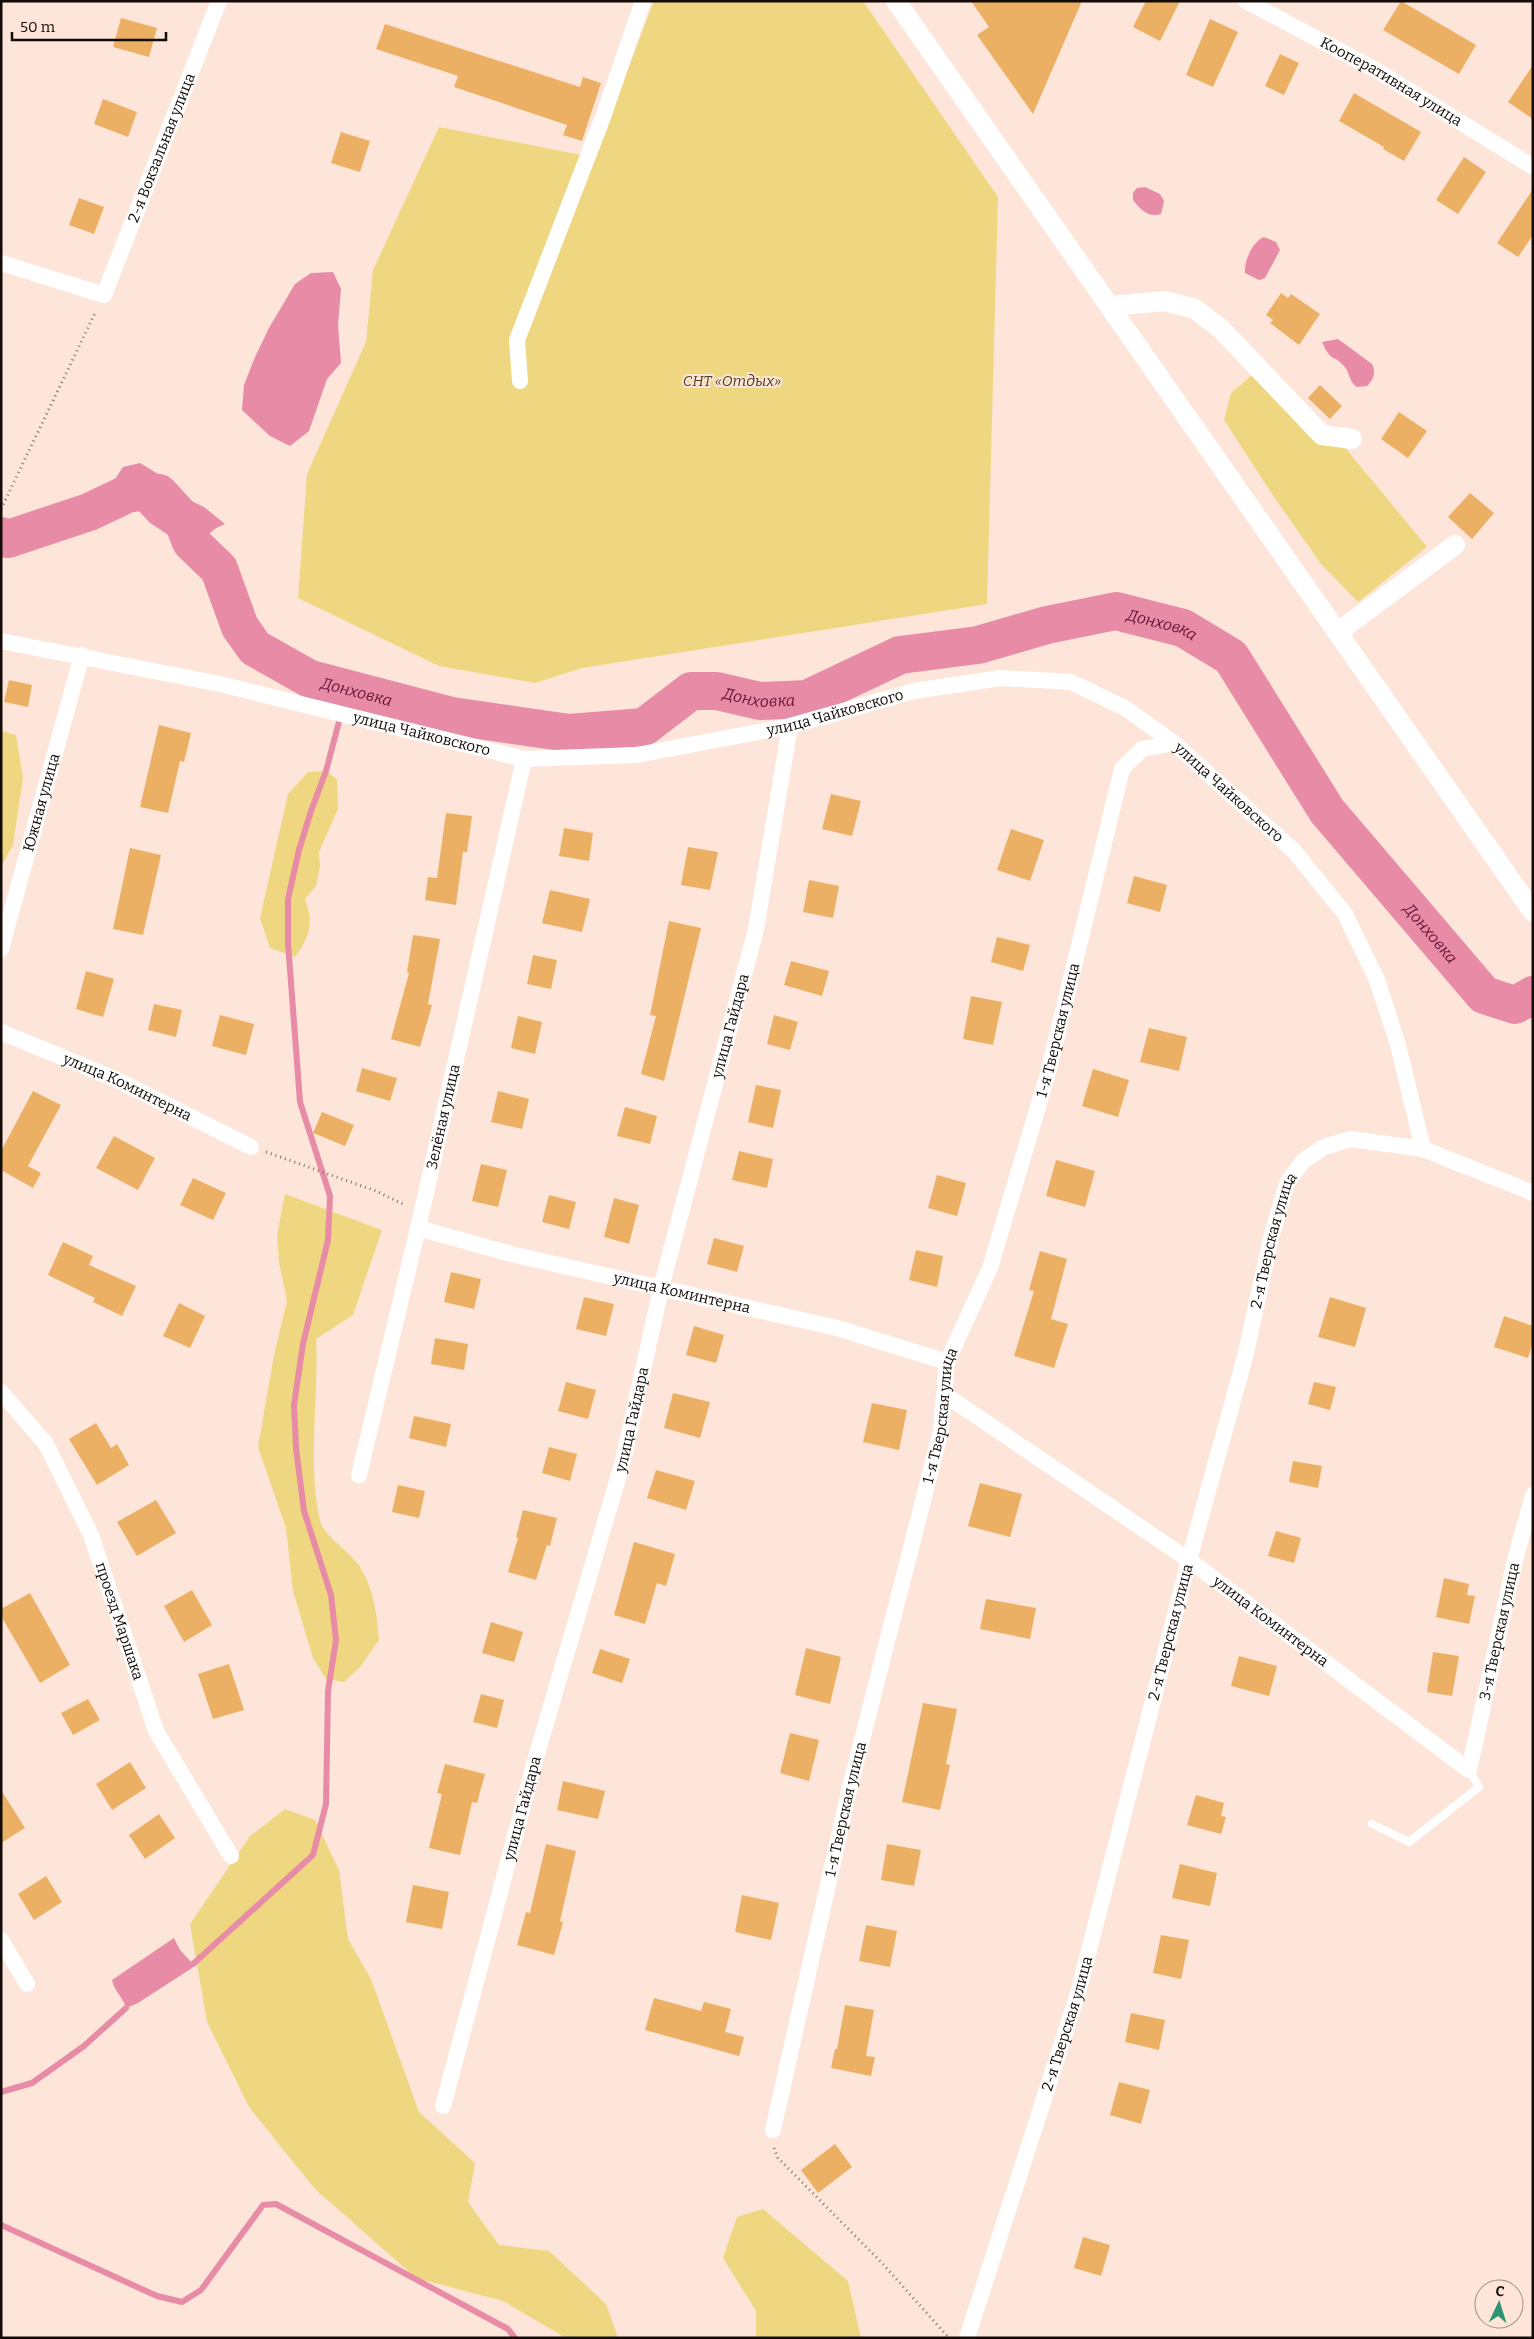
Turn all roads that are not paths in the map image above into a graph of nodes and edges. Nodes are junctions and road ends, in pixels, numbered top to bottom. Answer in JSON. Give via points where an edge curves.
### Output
{"nodes":[{"id":1,"x":220,"y":1,"type":"edge"},
{"id":2,"x":643,"y":1,"type":"edge"},
{"id":3,"x":896,"y":1,"type":"edge"},
{"id":4,"x":1246,"y":1,"type":"edge"},
{"id":5,"x":1533,"y":167,"type":"edge"},
{"id":6,"x":1,"y":263,"type":"edge"},
{"id":7,"x":1110,"y":306,"type":"junction"},
{"id":8,"x":520,"y":381,"type":"dead end"},
{"id":9,"x":1352,"y":439,"type":"dead end"},
{"id":10,"x":1455,"y":545,"type":"dead end"},
{"id":11,"x":1338,"y":632,"type":"junction"},
{"id":12,"x":1,"y":641,"type":"edge"},
{"id":13,"x":82,"y":655,"type":"junction"},
{"id":14,"x":790,"y":726,"type":"junction"},
{"id":15,"x":1174,"y":743,"type":"junction"},
{"id":16,"x":524,"y":759,"type":"junction"},
{"id":17,"x":1533,"y":912,"type":"edge"},
{"id":18,"x":1,"y":949,"type":"edge"},
{"id":19,"x":1,"y":1032,"type":"edge"},
{"id":20,"x":251,"y":1147,"type":"road end"},
{"id":21,"x":1423,"y":1149,"type":"junction"},
{"id":22,"x":1533,"y":1193,"type":"edge"},
{"id":23,"x":419,"y":1221,"type":"junction"},
{"id":24,"x":661,"y":1288,"type":"junction"},
{"id":25,"x":947,"y":1362,"type":"junction"},
{"id":26,"x":1,"y":1392,"type":"edge"},
{"id":27,"x":944,"y":1394,"type":"junction"},
{"id":28,"x":359,"y":1475,"type":"dead end"},
{"id":29,"x":1533,"y":1495,"type":"edge"},
{"id":30,"x":1189,"y":1560,"type":"junction"},
{"id":31,"x":1470,"y":1770,"type":"junction"},
{"id":32,"x":1372,"y":1824,"type":"dead end"},
{"id":33,"x":231,"y":1856,"type":"dead end"},
{"id":34,"x":1,"y":1940,"type":"edge"},
{"id":35,"x":27,"y":1984,"type":"dead end"},
{"id":36,"x":443,"y":2106,"type":"dead end"},
{"id":37,"x":773,"y":2130,"type":"road end"},
{"id":38,"x":967,"y":2338,"type":"edge"}],
"edges":[{"from":1,"to":6,"type":"street","name":"2-я Вокзальная улица","via":[[104,295]]},
{"from":2,"to":8,"type":"street","via":[[603,117],[517,340]]},
{"from":3,"to":7,"type":"street"},
{"from":4,"to":5,"type":"street","name":"Кооперативная улица","via":[[1376,70]]},
{"from":7,"to":9,"type":"street","via":[[1165,301],[1195,309],[1221,329],[1322,435]]},
{"from":7,"to":11,"type":"street"},
{"from":10,"to":11,"type":"street"},
{"from":11,"to":17,"type":"street"},
{"from":12,"to":13,"type":"street","name":"улица Чайковского"},
{"from":13,"to":16,"type":"street","name":"улица Чайковского","via":[[220,684]]},
{"from":13,"to":18,"type":"street","name":"Южная улица"},
{"from":14,"to":15,"type":"street","name":"улица Чайковского","via":[[914,691],[1001,678],[1072,682],[1125,708]]},
{"from":14,"to":16,"type":"street","name":"улица Чайковского","via":[[637,755]]},
{"from":14,"to":24,"type":"street","name":"улица Гайдара","via":[[756,929]]},
{"from":15,"to":21,"type":"street","name":"улица Чайковского","via":[[1293,850],[1345,914],[1377,980],[1398,1045]]},
{"from":15,"to":25,"type":"street","name":"1-я Тверская улица","via":[[1142,749],[1122,769],[1048,1073],[990,1268]]},
{"from":16,"to":23,"type":"street","name":"Зелёная улица"},
{"from":19,"to":20,"type":"street","name":"улица Коминтерна","via":[[115,1078]]},
{"from":21,"to":22,"type":"street","name":"2-я Тверская улица"},
{"from":21,"to":30,"type":"street","name":"2-я Тверская улица","via":[[1351,1139],[1324,1147],[1303,1161],[1287,1183],[1270,1238],[1245,1357]]},
{"from":23,"to":24,"type":"street","name":"улица Коминтерна","via":[[511,1254]]},
{"from":23,"to":28,"type":"street","name":"Зелёная улица"},
{"from":24,"to":25,"type":"street","name":"улица Коминтерна","via":[[837,1328]]},
{"from":24,"to":36,"type":"street","name":"улица Гайдара","via":[[623,1461],[534,1766]]},
{"from":25,"to":27,"type":"street","name":"1-я Тверская улица"},
{"from":26,"to":33,"type":"street","name":"проезд Маршака","via":[[46,1444],[92,1535],[156,1732]]},
{"from":27,"to":30,"type":"street","name":"улица Коминтерна"},
{"from":27,"to":37,"type":"street","name":"1-я Тверская улица","via":[[940,1430],[849,1791]]},
{"from":29,"to":31,"type":"street","name":"3-я Тверская улица"},
{"from":30,"to":31,"type":"street","name":"улица Коминтерна"},
{"from":30,"to":38,"type":"street","name":"2-я Тверская улица","via":[[1078,1993]]},
{"from":31,"to":32,"type":"lane","via":[[1479,1787],[1409,1842]]},
{"from":34,"to":35,"type":"street"}]}
